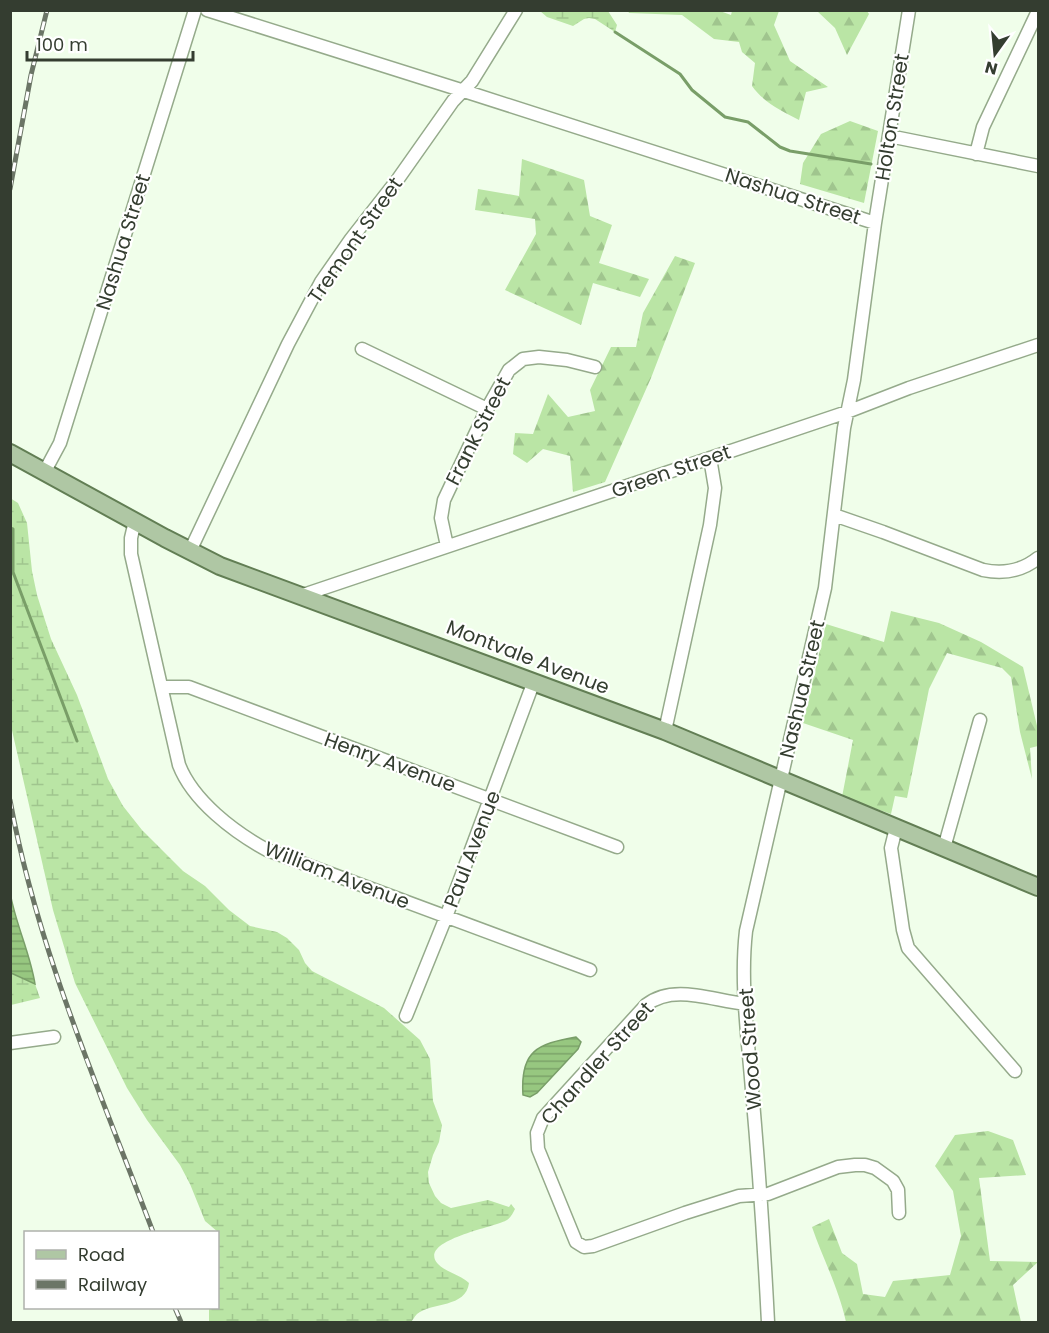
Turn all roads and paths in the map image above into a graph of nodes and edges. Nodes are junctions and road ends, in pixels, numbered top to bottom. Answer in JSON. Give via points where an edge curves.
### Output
{"nodes":[{"id":1,"x":195,"y":10,"type":"edge"},
{"id":2,"x":207,"y":10,"type":"edge"},
{"id":3,"x":516,"y":10,"type":"edge"},
{"id":4,"x":909,"y":10,"type":"edge"},
{"id":5,"x":1038,"y":11,"type":"edge"},
{"id":6,"x":464,"y":91,"type":"junction"},
{"id":7,"x":889,"y":136,"type":"junction"},
{"id":8,"x":976,"y":154,"type":"junction"},
{"id":9,"x":1038,"y":166,"type":"edge"},
{"id":10,"x":875,"y":223,"type":"junction"},
{"id":11,"x":1038,"y":345,"type":"edge"},
{"id":12,"x":362,"y":350,"type":"dead end"},
{"id":13,"x":595,"y":367,"type":"dead end"},
{"id":14,"x":487,"y":409,"type":"junction"},
{"id":15,"x":847,"y":412,"type":"junction"},
{"id":16,"x":10,"y":453,"type":"edge"},
{"id":17,"x":710,"y":458,"type":"junction"},
{"id":18,"x":45,"y":471,"type":"junction"},
{"id":19,"x":834,"y":515,"type":"junction"},
{"id":20,"x":135,"y":521,"type":"junction"},
{"id":21,"x":447,"y":546,"type":"junction"},
{"id":22,"x":190,"y":551,"type":"junction"},
{"id":23,"x":1038,"y":558,"type":"edge"},
{"id":24,"x":303,"y":595,"type":"junction"},
{"id":25,"x":534,"y":681,"type":"junction"},
{"id":26,"x":162,"y":687,"type":"junction"},
{"id":27,"x":980,"y":720,"type":"dead end"},
{"id":28,"x":666,"y":731,"type":"junction"},
{"id":29,"x":781,"y":779,"type":"junction"},
{"id":30,"x":490,"y":800,"type":"junction"},
{"id":31,"x":896,"y":828,"type":"junction"},
{"id":32,"x":617,"y":847,"type":"dead end"},
{"id":33,"x":944,"y":848,"type":"junction"},
{"id":34,"x":1038,"y":887,"type":"edge"},
{"id":35,"x":446,"y":917,"type":"junction"},
{"id":36,"x":590,"y":970,"type":"dead end"},
{"id":37,"x":746,"y":1004,"type":"junction"},
{"id":38,"x":406,"y":1016,"type":"dead end"},
{"id":39,"x":54,"y":1037,"type":"dead end"},
{"id":40,"x":10,"y":1044,"type":"edge"},
{"id":41,"x":1015,"y":1071,"type":"dead end"},
{"id":42,"x":761,"y":1194,"type":"junction"},
{"id":43,"x":899,"y":1213,"type":"dead end"},
{"id":44,"x":768,"y":1323,"type":"edge"}],
"edges":[{"from":1,"to":18,"type":"street","name":"Nashua Street","via":[[60,443]]},
{"from":2,"to":6,"type":"street","name":"Nashua Street"},
{"from":3,"to":6,"type":"street","name":"Tremont Street"},
{"from":4,"to":7,"type":"street","name":"Holton Street"},
{"from":5,"to":8,"type":"street","via":[[983,127]]},
{"from":6,"to":10,"type":"street","name":"Nashua Street"},
{"from":6,"to":22,"type":"street","name":"Tremont Street","via":[[316,291]]},
{"from":7,"to":8,"type":"street"},
{"from":7,"to":10,"type":"street","name":"Holton Street"},
{"from":8,"to":9,"type":"street"},
{"from":10,"to":15,"type":"street","name":"Nashua Street"},
{"from":11,"to":15,"type":"street","name":"Green Street"},
{"from":12,"to":14,"type":"street"},
{"from":13,"to":14,"type":"street","name":"Frank Street","via":[[556,358],[523,359],[506,373]]},
{"from":14,"to":21,"type":"street","name":"Frank Street","via":[[442,507]]},
{"from":15,"to":17,"type":"street","name":"Green Street"},
{"from":15,"to":19,"type":"street","name":"Nashua Street"},
{"from":16,"to":18,"type":"main road","name":"Montvale Avenue"},
{"from":17,"to":21,"type":"street","name":"Green Street"},
{"from":17,"to":28,"type":"street","via":[[715,483],[712,513]]},
{"from":18,"to":20,"type":"main road","name":"Montvale Avenue"},
{"from":19,"to":23,"type":"street","via":[[982,570],[1013,570]]},
{"from":19,"to":29,"type":"street","name":"Nashua Street","via":[[824,597]]},
{"from":20,"to":22,"type":"main road","name":"Montvale Avenue"},
{"from":20,"to":26,"type":"street","name":"William Avenue","via":[[131,554]]},
{"from":21,"to":24,"type":"street","name":"Green Street"},
{"from":22,"to":24,"type":"main road","name":"Montvale Avenue","via":[[233,571]]},
{"from":24,"to":25,"type":"main road","name":"Montvale Avenue"},
{"from":25,"to":28,"type":"main road","name":"Montvale Avenue"},
{"from":25,"to":30,"type":"street","name":"Paul Avenue"},
{"from":26,"to":30,"type":"street","name":"Henry Avenue","via":[[186,687]]},
{"from":26,"to":35,"type":"street","name":"William Avenue","via":[[179,765],[191,788],[209,807],[267,850]]},
{"from":27,"to":33,"type":"street"},
{"from":28,"to":29,"type":"main road","name":"Montvale Avenue"},
{"from":29,"to":31,"type":"main road","name":"Montvale Avenue"},
{"from":29,"to":37,"type":"street","name":"Wood Street","via":[[747,919]]},
{"from":30,"to":32,"type":"street","name":"Henry Avenue"},
{"from":30,"to":35,"type":"street","name":"Paul Avenue"},
{"from":31,"to":33,"type":"main road","name":"Montvale Avenue"},
{"from":31,"to":41,"type":"street","via":[[891,848],[908,948]]},
{"from":33,"to":34,"type":"main road","name":"Montvale Avenue"},
{"from":35,"to":36,"type":"street","name":"William Avenue"},
{"from":35,"to":38,"type":"street","name":"Paul Avenue"},
{"from":37,"to":42,"type":"street","name":"Wood Street"},
{"from":37,"to":42,"type":"street","name":"Chandler Street","via":[[674,994],[654,999],[543,1118],[537,1133],[538,1149],[580,1246],[593,1246],[739,1196]]},
{"from":39,"to":40,"type":"street"},
{"from":42,"to":43,"type":"street","via":[[838,1167],[865,1165],[893,1180],[899,1196]]},
{"from":42,"to":44,"type":"street","name":"Wood Street"}]}
